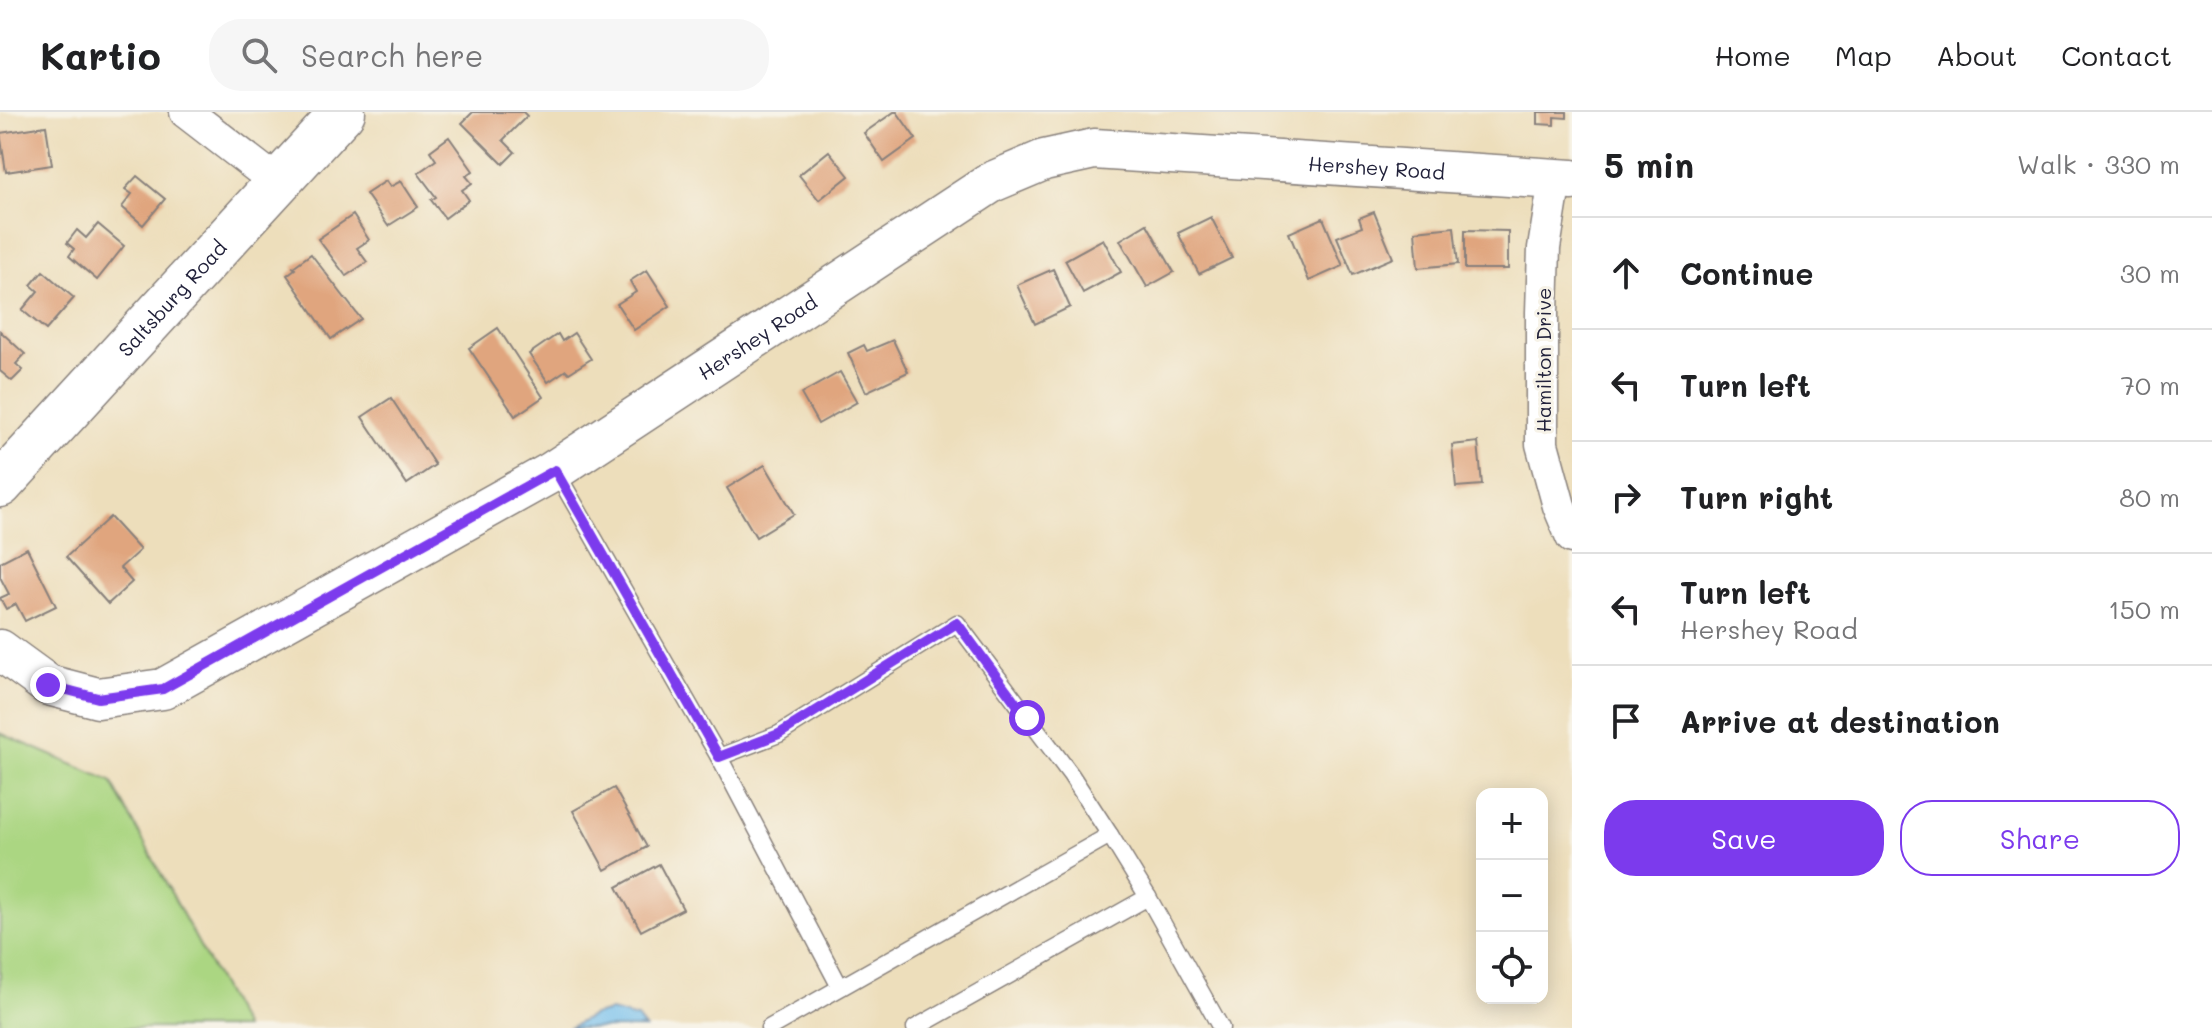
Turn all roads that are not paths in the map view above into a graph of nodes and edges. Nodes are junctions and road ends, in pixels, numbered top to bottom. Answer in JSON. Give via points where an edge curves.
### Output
{"nodes":[{"id":1,"x":186,"y":112,"type":"edge"},
{"id":2,"x":343,"y":112,"type":"edge"},
{"id":3,"x":1563,"y":180,"type":"edge"},
{"id":4,"x":278,"y":183,"type":"junction"},
{"id":5,"x":555,"y":470,"type":"junction"},
{"id":6,"x":0,"y":485,"type":"edge"},
{"id":7,"x":1572,"y":537,"type":"edge"},
{"id":8,"x":0,"y":650,"type":"edge"},
{"id":9,"x":719,"y":757,"type":"junction"},
{"id":10,"x":1110,"y":835,"type":"junction"},
{"id":11,"x":1148,"y":897,"type":"junction"},
{"id":12,"x":840,"y":987,"type":"junction"},
{"id":13,"x":769,"y":1028,"type":"edge"},
{"id":14,"x":915,"y":1028,"type":"edge"},
{"id":15,"x":1221,"y":1028,"type":"edge"}],
"edges":[{"from":1,"to":4,"type":"street"},
{"from":2,"to":4,"type":"main road","name":"Saltsburg Road"},
{"from":3,"to":5,"type":"street","name":"Hershey Road","via":[[1094,149],[1044,160],[992,182]]},
{"from":3,"to":7,"type":"street","name":"Hamilton Drive","via":[[1544,264],[1542,444]]},
{"from":4,"to":6,"type":"main road","name":"Saltsburg Road"},
{"from":5,"to":8,"type":"street","name":"Hershey Road","via":[[163,689],[98,698],[48,685]]},
{"from":5,"to":9,"type":"lane"},
{"from":9,"to":10,"type":"lane","via":[[779,734],[957,623]]},
{"from":9,"to":12,"type":"lane"},
{"from":10,"to":11,"type":"lane"},
{"from":10,"to":12,"type":"lane"},
{"from":11,"to":14,"type":"lane"},
{"from":11,"to":15,"type":"lane"},
{"from":12,"to":13,"type":"lane"}]}
